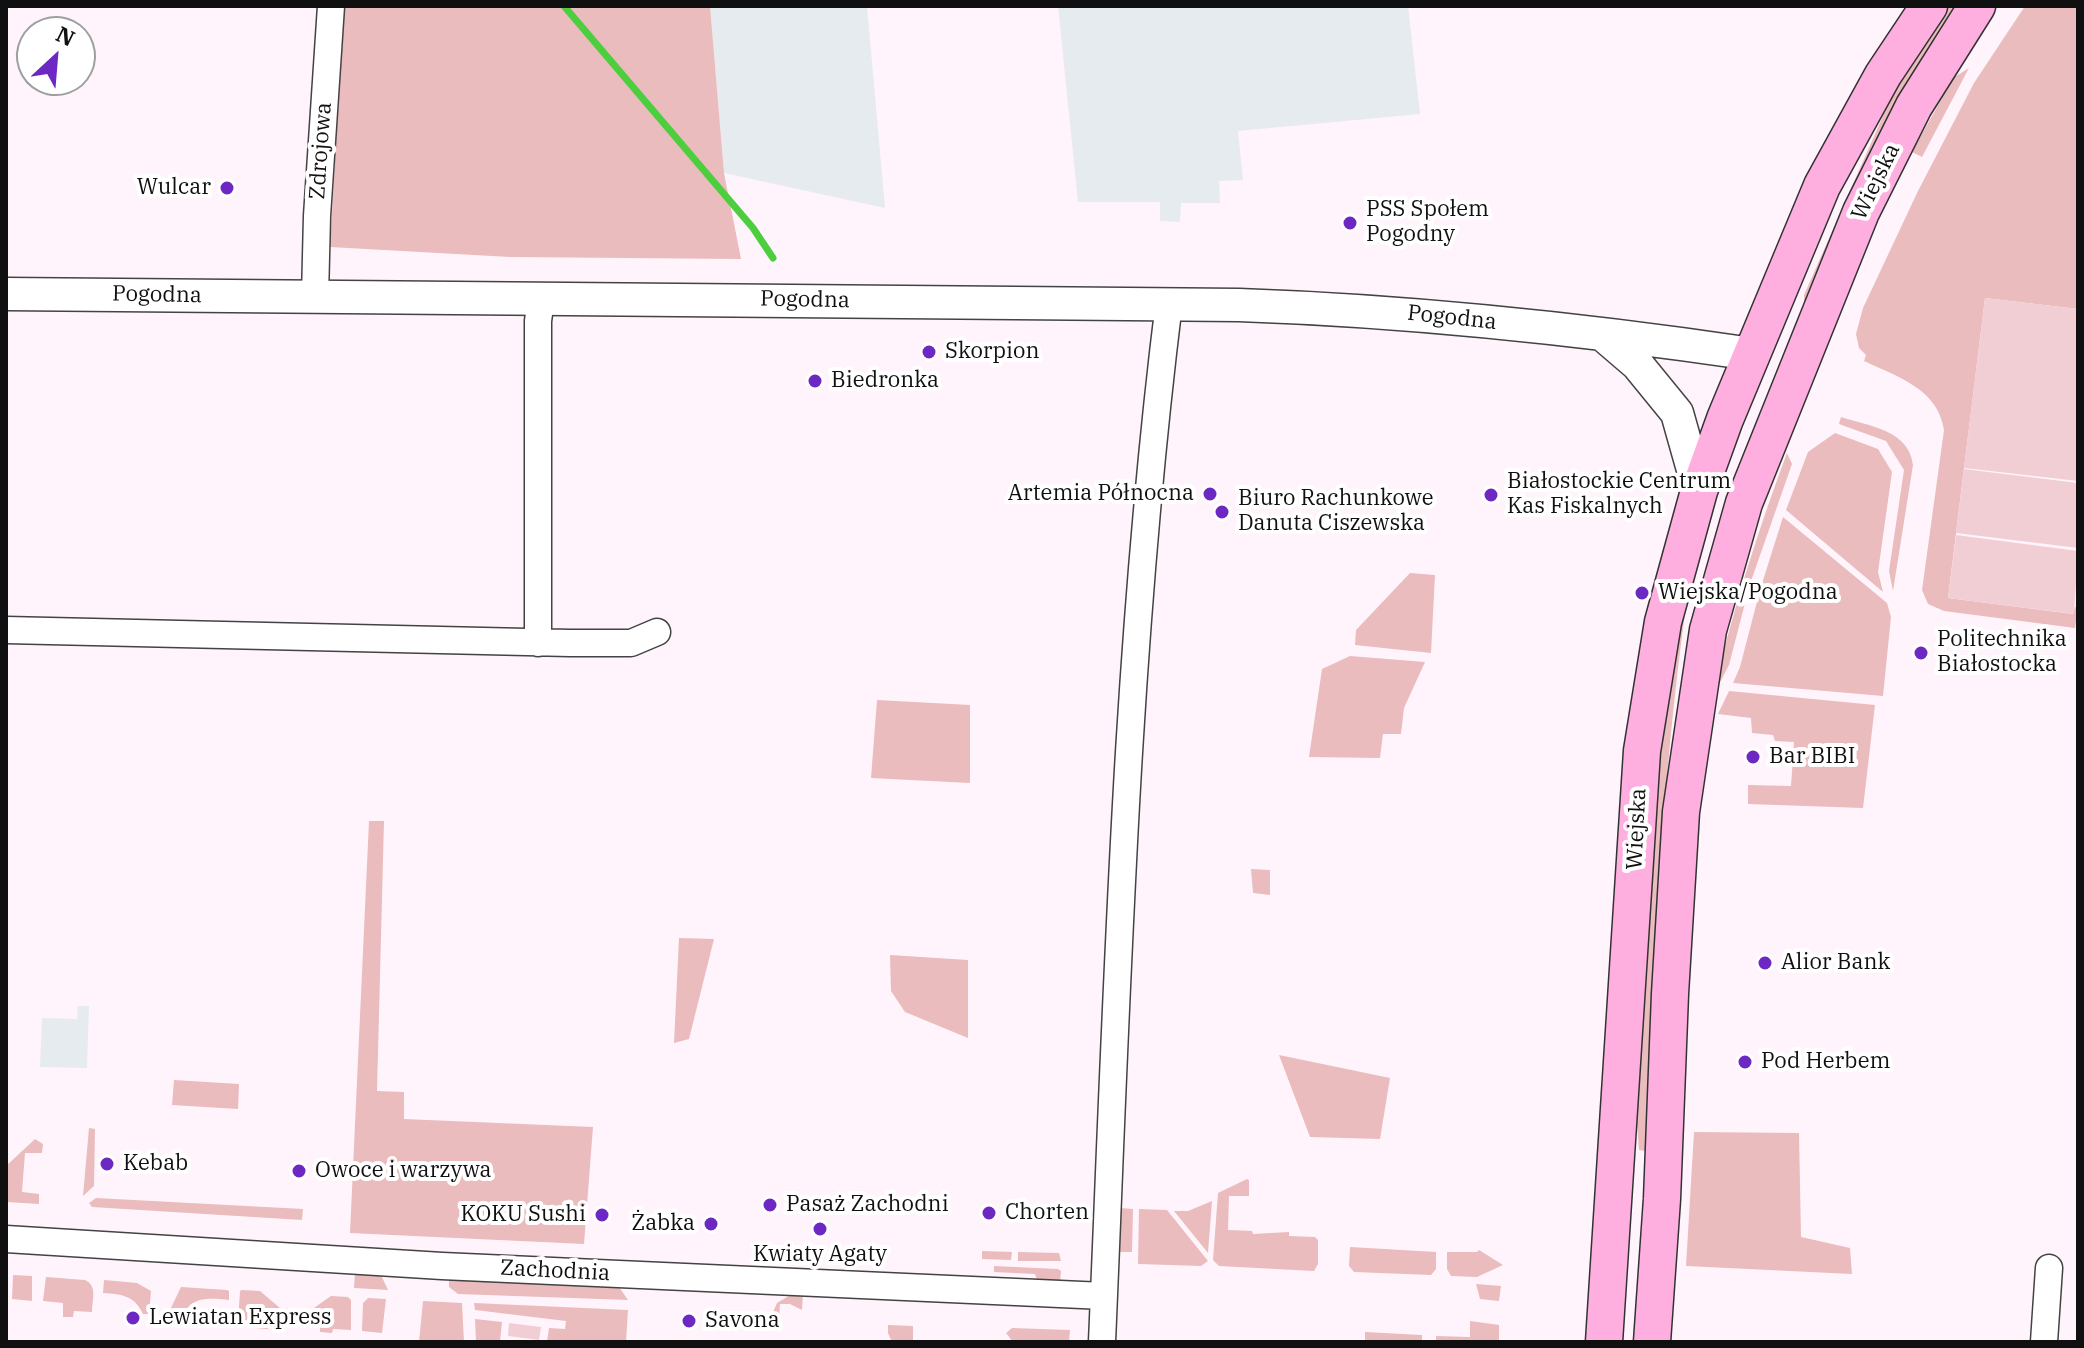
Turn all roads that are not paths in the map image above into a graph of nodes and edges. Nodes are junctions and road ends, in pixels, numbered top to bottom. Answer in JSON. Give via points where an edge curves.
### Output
{"nodes":[{"id":1,"x":331,"y":6,"type":"edge"},
{"id":2,"x":1929,"y":6,"type":"edge"},
{"id":3,"x":1977,"y":6,"type":"edge"},
{"id":4,"x":6,"y":294,"type":"edge"},
{"id":5,"x":315,"y":297,"type":"junction"},
{"id":6,"x":541,"y":299,"type":"junction"},
{"id":7,"x":1169,"y":303,"type":"junction"},
{"id":8,"x":1602,"y":334,"type":"junction"},
{"id":9,"x":1752,"y":354,"type":"junction"},
{"id":10,"x":1798,"y":370,"type":"junction"},
{"id":11,"x":1699,"y":491,"type":"junction"},
{"id":12,"x":6,"y":630,"type":"edge"},
{"id":13,"x":657,"y":632,"type":"dead end"},
{"id":14,"x":538,"y":643,"type":"junction"},
{"id":15,"x":1662,"y":1199,"type":"junction"},
{"id":16,"x":1613,"y":1201,"type":"junction"},
{"id":17,"x":6,"y":1239,"type":"edge"},
{"id":18,"x":2049,"y":1268,"type":"dead end"},
{"id":19,"x":1104,"y":1296,"type":"junction"},
{"id":20,"x":1604,"y":1331,"type":"edge"},
{"id":21,"x":1652,"y":1332,"type":"edge"},
{"id":22,"x":1102,"y":1342,"type":"edge"},
{"id":23,"x":2044,"y":1342,"type":"edge"}],
"edges":[{"from":1,"to":5,"type":"street","name":"Zdrojowa"},
{"from":2,"to":9,"type":"main road","name":"Wiejska","via":[[1883,75],[1822,186]]},
{"from":3,"to":10,"type":"main road","name":"Wiejska","via":[[1884,164]]},
{"from":4,"to":5,"type":"street","name":"Pogodna"},
{"from":5,"to":6,"type":"street","name":"Pogodna"},
{"from":6,"to":7,"type":"street","name":"Pogodna"},
{"from":6,"to":14,"type":"street"},
{"from":7,"to":8,"type":"street","name":"Pogodna","via":[[1357,309]]},
{"from":7,"to":19,"type":"street","via":[[1135,644]]},
{"from":8,"to":9,"type":"street","name":"Pogodna"},
{"from":8,"to":11,"type":"street","via":[[1646,374],[1677,413]]},
{"from":9,"to":10,"type":"main road"},
{"from":9,"to":11,"type":"main road","name":"Wiejska"},
{"from":10,"to":15,"type":"main road","name":"Wiejska","via":[[1744,503],[1708,630],[1693,716],[1679,838]]},
{"from":11,"to":16,"type":"main road","name":"Wiejska","via":[[1663,622],[1642,751]]},
{"from":12,"to":14,"type":"street"},
{"from":13,"to":14,"type":"street","via":[[631,643]]},
{"from":15,"to":16,"type":"main road","via":[[1657,1214],[1643,1222],[1620,1215]]},
{"from":15,"to":21,"type":"main road","name":"Wiejska"},
{"from":16,"to":20,"type":"main road","name":"Wiejska"},
{"from":17,"to":19,"type":"street","name":"Zachodnia","via":[[442,1266]]},
{"from":18,"to":23,"type":"street"},
{"from":19,"to":22,"type":"street"},
{"from":20,"to":21,"type":"main road","name":"Wiejska"}]}
